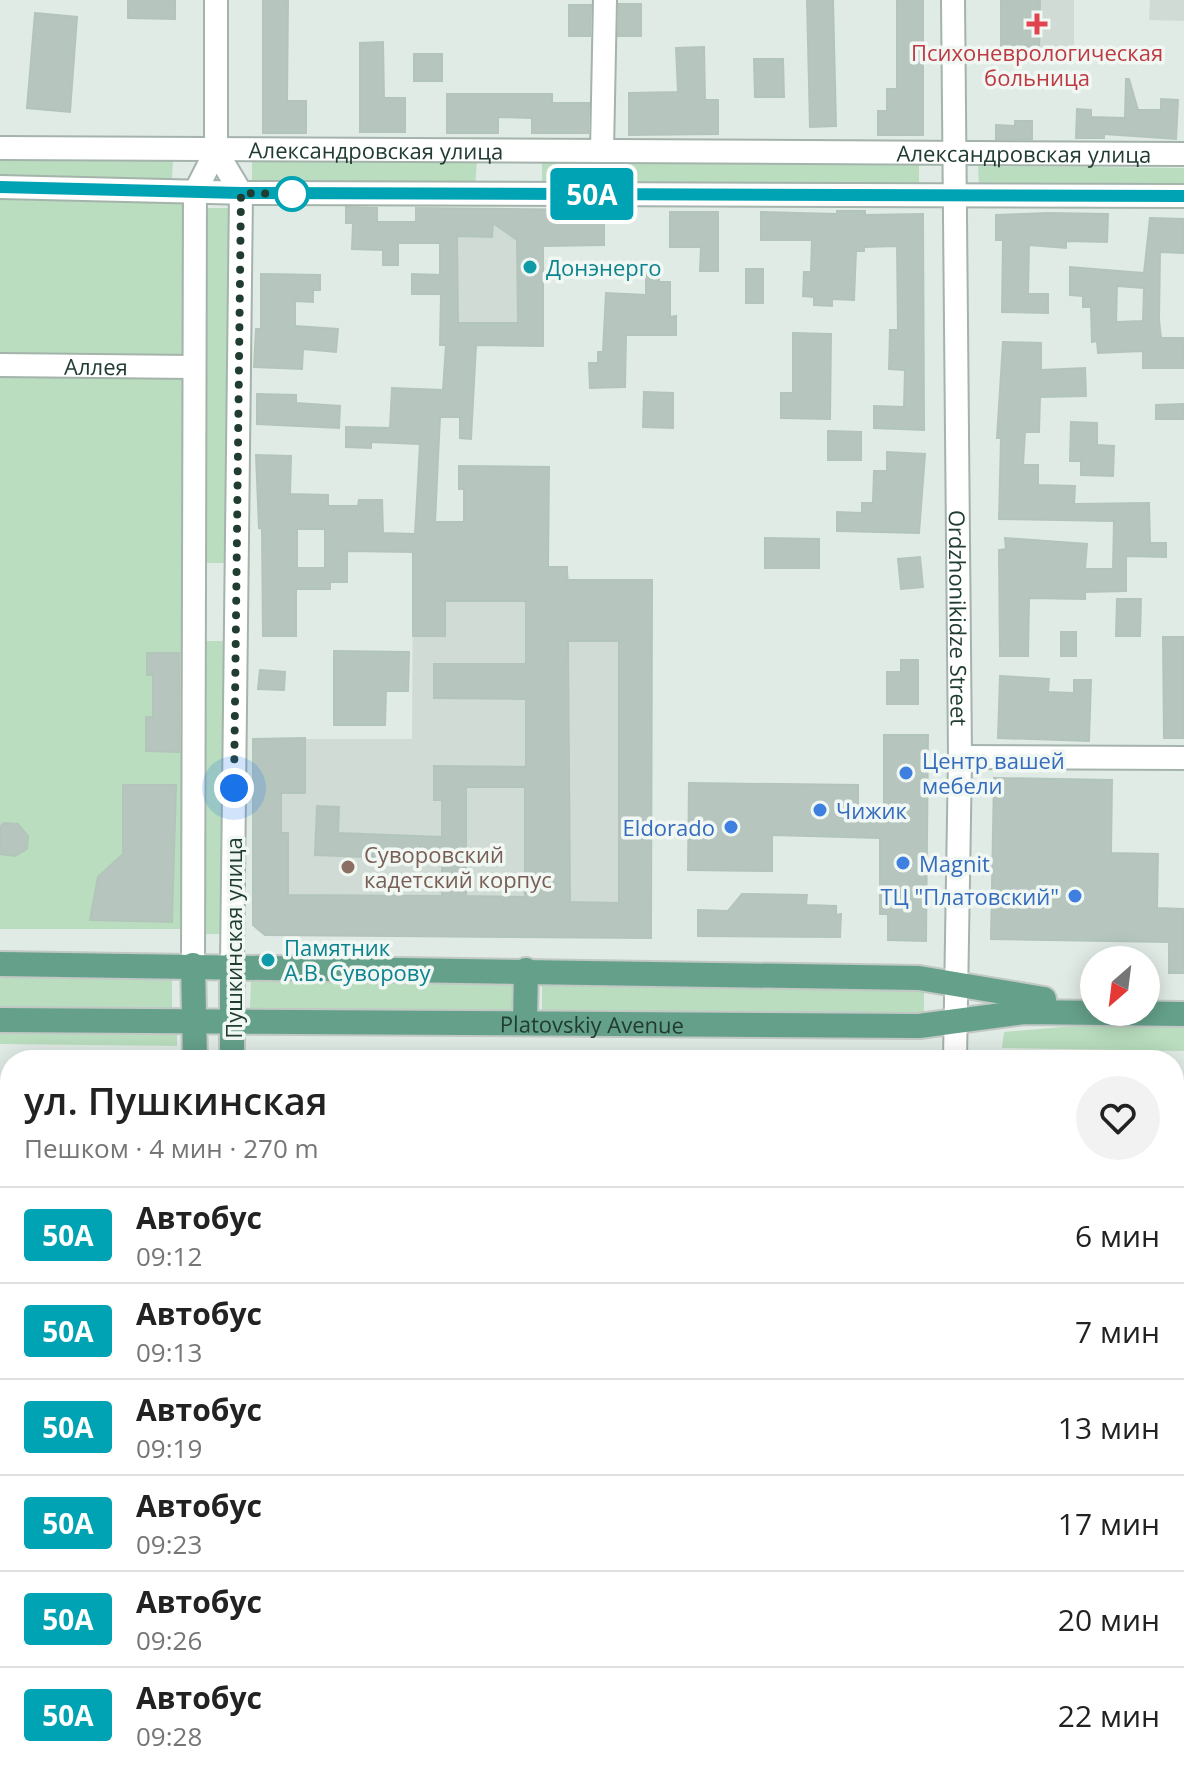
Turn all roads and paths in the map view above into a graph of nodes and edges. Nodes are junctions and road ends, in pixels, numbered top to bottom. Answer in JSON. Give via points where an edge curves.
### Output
{"nodes":[{"id":1,"x":216,"y":0,"type":"edge"},
{"id":2,"x":605,"y":0,"type":"edge"},
{"id":3,"x":953,"y":0,"type":"edge"},
{"id":4,"x":0,"y":148,"type":"edge"},
{"id":5,"x":216,"y":151,"type":"junction"},
{"id":6,"x":602,"y":151,"type":"junction"},
{"id":7,"x":955,"y":151,"type":"junction"},
{"id":8,"x":1184,"y":154,"type":"edge"},
{"id":9,"x":0,"y":187,"type":"edge"},
{"id":10,"x":195,"y":192,"type":"junction"},
{"id":11,"x":241,"y":193,"type":"junction"},
{"id":12,"x":954,"y":195,"type":"junction"},
{"id":13,"x":1184,"y":196,"type":"edge"},
{"id":14,"x":0,"y":365,"type":"edge"},
{"id":15,"x":194,"y":367,"type":"junction"},
{"id":16,"x":960,"y":757,"type":"junction"},
{"id":17,"x":1184,"y":758,"type":"edge"},
{"id":18,"x":0,"y":964,"type":"edge"},
{"id":19,"x":193,"y":965,"type":"junction"},
{"id":20,"x":232,"y":965,"type":"junction"},
{"id":21,"x":526,"y":970,"type":"junction"},
{"id":22,"x":955,"y":987,"type":"junction"},
{"id":23,"x":1080,"y":1000,"type":"edge"},
{"id":24,"x":1160,"y":1000,"type":"edge"},
{"id":25,"x":1184,"y":1001,"type":"edge"},
{"id":26,"x":1184,"y":1014,"type":"edge"},
{"id":27,"x":955,"y":1019,"type":"junction"},
{"id":28,"x":0,"y":1020,"type":"edge"},
{"id":29,"x":232,"y":1021,"type":"junction"},
{"id":30,"x":195,"y":1022,"type":"junction"},
{"id":31,"x":525,"y":1023,"type":"junction"},
{"id":32,"x":195,"y":1050,"type":"edge"},
{"id":33,"x":232,"y":1050,"type":"edge"},
{"id":34,"x":955,"y":1050,"type":"edge"}],
"edges":[{"from":1,"to":5,"type":"street","name":"Пушкинская улица"},
{"from":2,"to":6,"type":"street"},
{"from":3,"to":7,"type":"street","name":"Ordzhonikidze Street"},
{"from":4,"to":5,"type":"street","name":"Александровская улица"},
{"from":5,"to":6,"type":"street","name":"Александровская улица"},
{"from":5,"to":10,"type":"street","name":"Пушкинская улица"},
{"from":5,"to":11,"type":"street"},
{"from":6,"to":7,"type":"street","name":"Александровская улица"},
{"from":7,"to":8,"type":"street","name":"Александровская улица"},
{"from":7,"to":12,"type":"street","name":"Ordzhonikidze Street"},
{"from":9,"to":10,"type":"street","name":"Александровская улица"},
{"from":10,"to":11,"type":"street","name":"Александровская улица"},
{"from":10,"to":15,"type":"street","name":"Пушкинская улица"},
{"from":11,"to":12,"type":"street","name":"Александровская улица"},
{"from":11,"to":20,"type":"street","name":"Пушкинская улица"},
{"from":12,"to":13,"type":"street","name":"Александровская улица"},
{"from":12,"to":16,"type":"street","name":"Ordzhonikidze Street"},
{"from":14,"to":15,"type":"street","name":"Аллея"},
{"from":15,"to":19,"type":"street","name":"Пушкинская улица"},
{"from":16,"to":17,"type":"street"},
{"from":16,"to":22,"type":"street","name":"Ordzhonikidze Street"},
{"from":18,"to":19,"type":"main road"},
{"from":19,"to":20,"type":"main road"},
{"from":19,"to":30,"type":"main road","name":"Пушкинская улица"},
{"from":20,"to":21,"type":"main road"},
{"from":20,"to":29,"type":"main road","name":"Пушкинская улица"},
{"from":21,"to":22,"type":"main road","via":[[919,978]]},
{"from":21,"to":31,"type":"main road"},
{"from":22,"to":23,"type":"main road","via":[[1026,999]]},
{"from":22,"to":27,"type":"street","name":"Ordzhonikidze Street"},
{"from":24,"to":25,"type":"main road"},
{"from":26,"to":27,"type":"main road","name":"Platovskiy Avenue","via":[[1024,1012]]},
{"from":27,"to":31,"type":"main road","name":"Platovskiy Avenue","via":[[919,1026]]},
{"from":27,"to":34,"type":"street","name":"Ordzhonikidze Street"},
{"from":28,"to":30,"type":"main road","name":"Platovskiy Avenue"},
{"from":29,"to":30,"type":"main road","name":"Platovskiy Avenue"},
{"from":29,"to":31,"type":"main road","name":"Platovskiy Avenue"},
{"from":29,"to":33,"type":"main road","name":"Пушкинская улица"},
{"from":30,"to":32,"type":"main road","name":"Пушкинская улица"}]}
